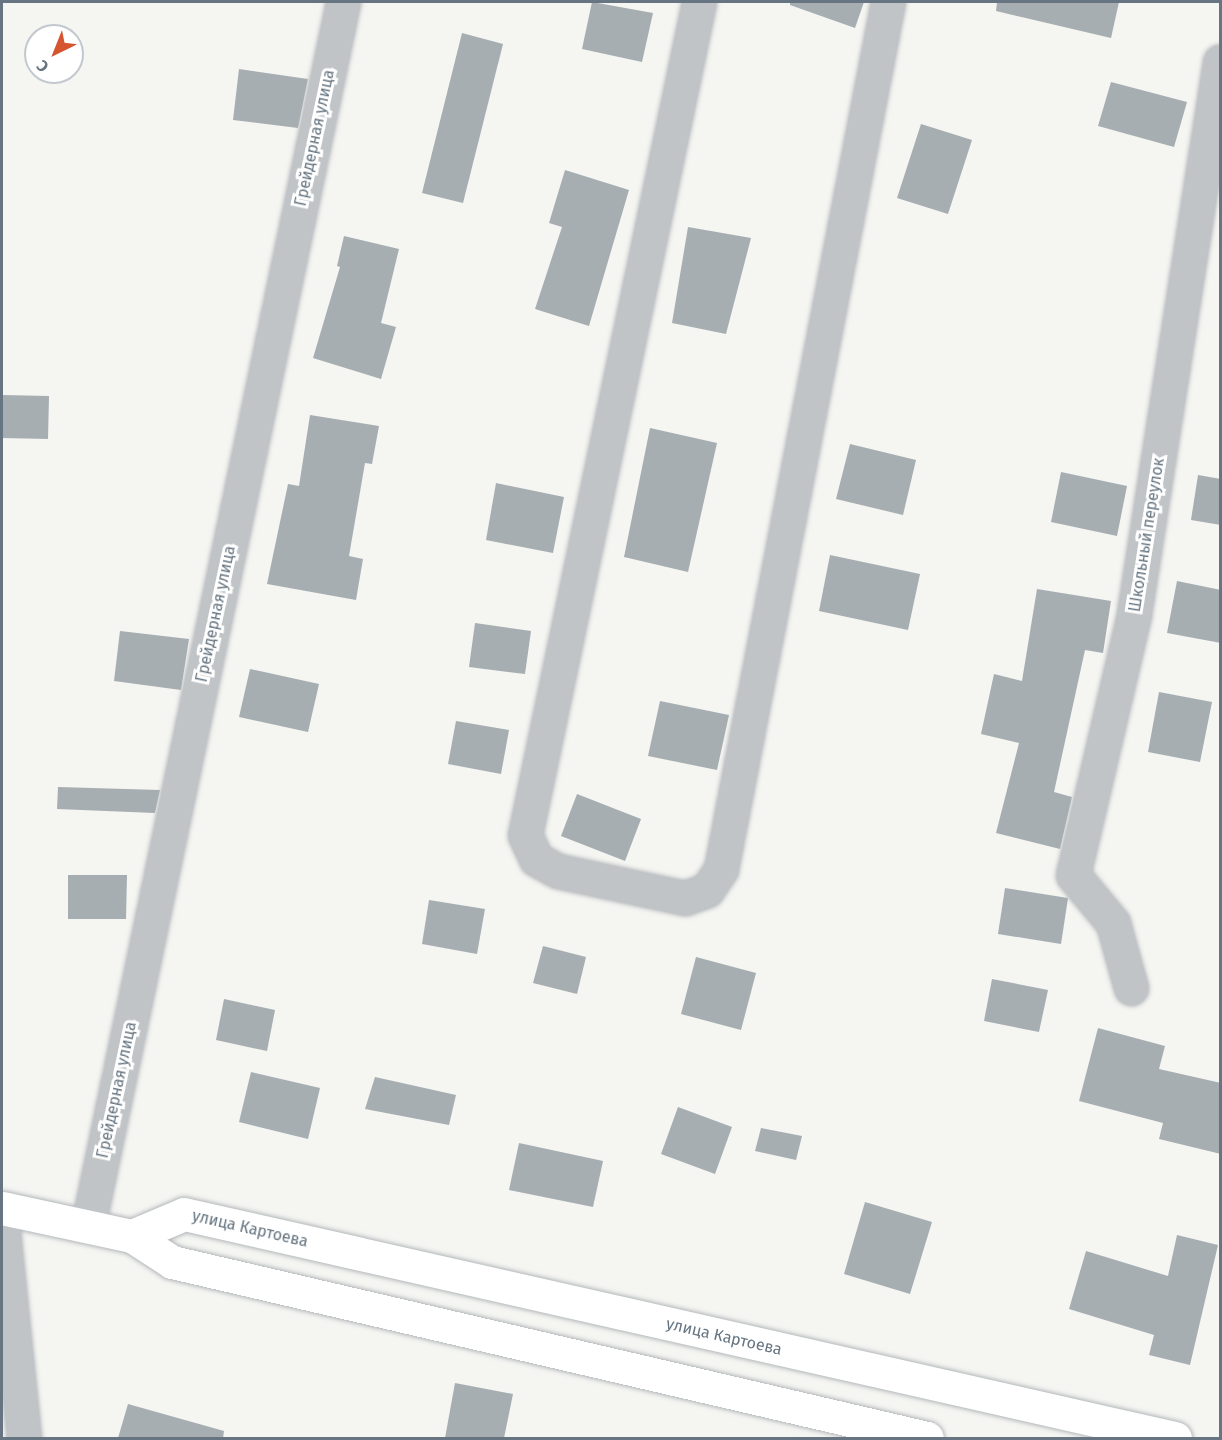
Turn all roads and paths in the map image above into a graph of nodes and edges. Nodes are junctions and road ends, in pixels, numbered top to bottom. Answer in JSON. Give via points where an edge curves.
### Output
{"nodes":[{"id":1,"x":343,"y":2,"type":"edge"},
{"id":2,"x":699,"y":2,"type":"edge"},
{"id":3,"x":888,"y":2,"type":"edge"},
{"id":4,"x":1221,"y":62,"type":"edge"},
{"id":5,"x":1131,"y":988,"type":"dead end"},
{"id":6,"x":2,"y":1208,"type":"edge"},
{"id":7,"x":2,"y":1221,"type":"edge"},
{"id":8,"x":88,"y":1226,"type":"junction"},
{"id":9,"x":132,"y":1236,"type":"junction"},
{"id":10,"x":24,"y":1438,"type":"edge"},
{"id":11,"x":927,"y":1438,"type":"edge"},
{"id":12,"x":1175,"y":1438,"type":"edge"}],
"edges":[{"from":1,"to":8,"type":"street","name":"Грейдерная улица"},
{"from":2,"to":3,"type":"street","via":[[525,835],[536,859],[558,871],[685,898],[707,890],[721,868]]},
{"from":4,"to":5,"type":"street","name":"Школьный переулок","via":[[1134,614],[1073,875],[1113,923]]},
{"from":6,"to":8,"type":"main road"},
{"from":7,"to":10,"type":"street"},
{"from":8,"to":9,"type":"main road"},
{"from":9,"to":11,"type":"main road","via":[[172,1262]]},
{"from":9,"to":12,"type":"main road","name":"улица Картоева","via":[[184,1214]]}]}
